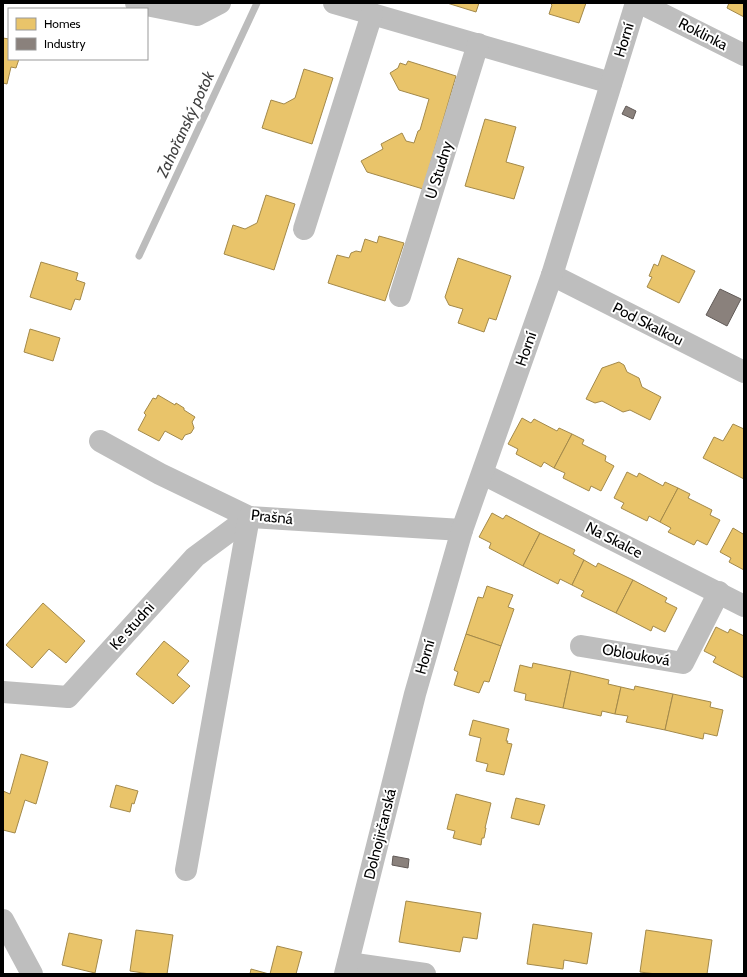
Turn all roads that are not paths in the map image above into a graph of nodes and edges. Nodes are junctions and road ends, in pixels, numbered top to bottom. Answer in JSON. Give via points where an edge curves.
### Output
{"nodes":[{"id":1,"x":136,"y":3,"type":"edge"},
{"id":2,"x":220,"y":3,"type":"edge"},
{"id":3,"x":334,"y":3,"type":"edge"},
{"id":4,"x":636,"y":3,"type":"edge"},
{"id":5,"x":640,"y":3,"type":"edge"},
{"id":6,"x":372,"y":14,"type":"junction"},
{"id":7,"x":478,"y":44,"type":"junction"},
{"id":8,"x":744,"y":55,"type":"edge"},
{"id":9,"x":611,"y":82,"type":"junction"},
{"id":10,"x":304,"y":230,"type":"dead end"},
{"id":11,"x":552,"y":276,"type":"junction"},
{"id":12,"x":400,"y":296,"type":"dead end"},
{"id":13,"x":744,"y":372,"type":"edge"},
{"id":14,"x":100,"y":441,"type":"dead end"},
{"id":15,"x":483,"y":474,"type":"junction"},
{"id":16,"x":249,"y":517,"type":"junction"},
{"id":17,"x":462,"y":530,"type":"junction"},
{"id":18,"x":719,"y":592,"type":"junction"},
{"id":19,"x":744,"y":606,"type":"edge"},
{"id":20,"x":581,"y":646,"type":"dead end"},
{"id":21,"x":3,"y":692,"type":"edge"},
{"id":22,"x":415,"y":694,"type":"joint"},
{"id":23,"x":186,"y":870,"type":"dead end"},
{"id":24,"x":3,"y":920,"type":"edge"},
{"id":25,"x":347,"y":968,"type":"edge"},
{"id":26,"x":32,"y":974,"type":"edge"},
{"id":27,"x":425,"y":974,"type":"edge"}],
"edges":[{"from":1,"to":2,"type":"street","via":[[196,15]]},
{"from":3,"to":6,"type":"street"},
{"from":4,"to":9,"type":"street","name":"Horní"},
{"from":5,"to":8,"type":"street","name":"Roklinka"},
{"from":6,"to":7,"type":"street"},
{"from":6,"to":10,"type":"street"},
{"from":7,"to":9,"type":"street"},
{"from":7,"to":12,"type":"street","name":"U Studny"},
{"from":9,"to":11,"type":"street","name":"Horní"},
{"from":11,"to":13,"type":"street","name":"Pod Skalkou"},
{"from":11,"to":15,"type":"street","name":"Horní"},
{"from":14,"to":16,"type":"street","name":"Prašná","via":[[160,474]]},
{"from":15,"to":17,"type":"street","name":"Horní"},
{"from":15,"to":18,"type":"street","name":"Na Skalce"},
{"from":16,"to":17,"type":"street","name":"Prašná"},
{"from":16,"to":21,"type":"street","name":"Ke studni","via":[[195,557],[68,697]]},
{"from":16,"to":23,"type":"street"},
{"from":17,"to":22,"type":"street","name":"Horní"},
{"from":18,"to":19,"type":"street","name":"Na Skalce"},
{"from":18,"to":20,"type":"street","name":"Oblouková","via":[[683,663]]},
{"from":22,"to":25,"type":"street","name":"Dolnojirčanská"},
{"from":24,"to":26,"type":"street"},
{"from":25,"to":27,"type":"street"}]}
